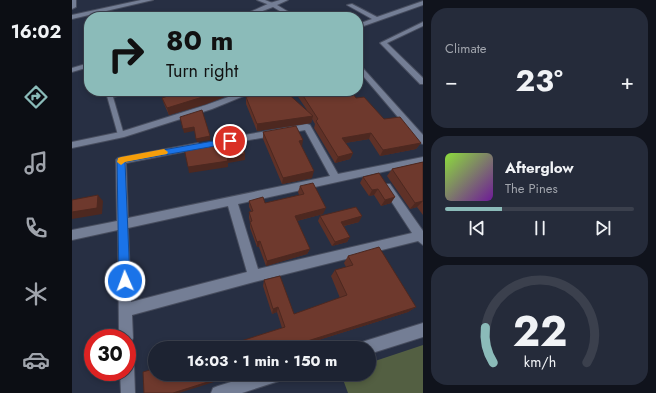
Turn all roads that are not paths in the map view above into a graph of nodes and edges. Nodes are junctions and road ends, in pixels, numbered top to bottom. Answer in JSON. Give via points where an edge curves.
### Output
{"nodes":[{"id":1,"x":74,"y":0,"type":"edge"},
{"id":2,"x":150,"y":0,"type":"edge"},
{"id":3,"x":260,"y":0,"type":"edge"},
{"id":4,"x":285,"y":0,"type":"edge"},
{"id":5,"x":423,"y":3,"type":"edge"},
{"id":6,"x":272,"y":4,"type":"junction"},
{"id":7,"x":350,"y":5,"type":"dead end"},
{"id":8,"x":72,"y":8,"type":"edge"},
{"id":9,"x":91,"y":12,"type":"edge"},
{"id":10,"x":254,"y":12,"type":"edge"},
{"id":11,"x":286,"y":12,"type":"edge"},
{"id":12,"x":84,"y":14,"type":"edge"},
{"id":13,"x":72,"y":17,"type":"edge"},
{"id":14,"x":376,"y":19,"type":"junction"},
{"id":15,"x":363,"y":24,"type":"edge"},
{"id":16,"x":423,"y":24,"type":"edge"},
{"id":17,"x":84,"y":66,"type":"edge"},
{"id":18,"x":72,"y":70,"type":"edge"},
{"id":19,"x":363,"y":72,"type":"edge"},
{"id":20,"x":423,"y":72,"type":"edge"},
{"id":21,"x":414,"y":73,"type":"junction"},
{"id":22,"x":423,"y":82,"type":"edge"},
{"id":23,"x":110,"y":96,"type":"edge"},
{"id":24,"x":239,"y":96,"type":"edge"},
{"id":25,"x":121,"y":135,"type":"junction"},
{"id":26,"x":423,"y":141,"type":"edge"},
{"id":27,"x":72,"y":145,"type":"edge"},
{"id":28,"x":423,"y":160,"type":"edge"},
{"id":29,"x":376,"y":170,"type":"junction"},
{"id":30,"x":336,"y":179,"type":"junction"},
{"id":31,"x":232,"y":201,"type":"junction"},
{"id":32,"x":123,"y":224,"type":"junction"},
{"id":33,"x":72,"y":235,"type":"edge"},
{"id":34,"x":422,"y":238,"type":"edge"},
{"id":35,"x":254,"y":276,"type":"junction"},
{"id":36,"x":125,"y":310,"type":"junction"},
{"id":37,"x":126,"y":329,"type":"edge"},
{"id":38,"x":423,"y":330,"type":"edge"},
{"id":39,"x":376,"y":345,"type":"edge"},
{"id":40,"x":128,"y":381,"type":"edge"},
{"id":41,"x":257,"y":381,"type":"edge"},
{"id":42,"x":128,"y":393,"type":"edge"},
{"id":43,"x":218,"y":393,"type":"edge"}],
"edges":[{"from":1,"to":8,"type":"lane"},
{"from":2,"to":9,"type":"street"},
{"from":3,"to":6,"type":"street"},
{"from":4,"to":6,"type":"street"},
{"from":5,"to":14,"type":"street"},
{"from":6,"to":10,"type":"street"},
{"from":6,"to":11,"type":"street"},
{"from":7,"to":14,"type":"street"},
{"from":12,"to":13,"type":"street"},
{"from":14,"to":15,"type":"street"},
{"from":16,"to":21,"type":"street","via":[[383,43]]},
{"from":17,"to":18,"type":"street"},
{"from":19,"to":26,"type":"street"},
{"from":20,"to":21,"type":"street"},
{"from":21,"to":22,"type":"street"},
{"from":23,"to":25,"type":"lane"},
{"from":24,"to":25,"type":"street"},
{"from":25,"to":27,"type":"street"},
{"from":28,"to":29,"type":"street"},
{"from":29,"to":30,"type":"street"},
{"from":29,"to":34,"type":"street"},
{"from":30,"to":31,"type":"street"},
{"from":30,"to":32,"type":"street","via":[[307,127],[121,160]]},
{"from":31,"to":32,"type":"street"},
{"from":31,"to":35,"type":"street"},
{"from":32,"to":33,"type":"street"},
{"from":32,"to":36,"type":"street"},
{"from":34,"to":35,"type":"street"},
{"from":35,"to":36,"type":"street"},
{"from":36,"to":37,"type":"street"},
{"from":38,"to":39,"type":"street"},
{"from":40,"to":42,"type":"street"},
{"from":41,"to":43,"type":"street"}]}
